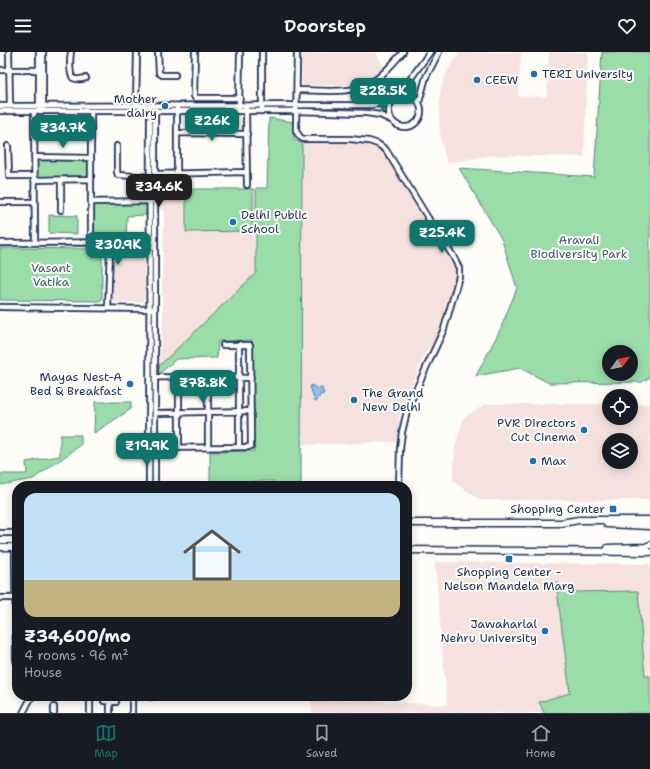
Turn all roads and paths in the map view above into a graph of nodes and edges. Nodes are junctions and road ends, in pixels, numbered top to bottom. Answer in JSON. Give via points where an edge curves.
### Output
{"nodes":[{"id":1,"x":9,"y":52,"type":"edge"},
{"id":2,"x":39,"y":52,"type":"edge"},
{"id":3,"x":43,"y":52,"type":"edge"},
{"id":4,"x":71,"y":52,"type":"edge"},
{"id":5,"x":137,"y":52,"type":"edge"},
{"id":6,"x":158,"y":52,"type":"edge"},
{"id":7,"x":195,"y":52,"type":"edge"},
{"id":8,"x":240,"y":52,"type":"edge"},
{"id":9,"x":262,"y":52,"type":"edge"},
{"id":10,"x":297,"y":52,"type":"edge"},
{"id":11,"x":403,"y":52,"type":"edge"},
{"id":12,"x":430,"y":52,"type":"edge"},
{"id":13,"x":439,"y":52,"type":"edge"},
{"id":14,"x":0,"y":70,"type":"edge"},
{"id":15,"x":9,"y":70,"type":"junction"},
{"id":16,"x":39,"y":70,"type":"junction"},
{"id":17,"x":175,"y":75,"type":"dead end"},
{"id":18,"x":86,"y":78,"type":"dead end"},
{"id":19,"x":297,"y":90,"type":"junction"},
{"id":20,"x":398,"y":96,"type":"junction"},
{"id":21,"x":240,"y":98,"type":"junction"},
{"id":22,"x":391,"y":102,"type":"junction"},
{"id":23,"x":419,"y":102,"type":"junction"},
{"id":24,"x":0,"y":106,"type":"edge"},
{"id":25,"x":10,"y":106,"type":"junction"},
{"id":26,"x":136,"y":106,"type":"junction"},
{"id":27,"x":239,"y":106,"type":"junction"},
{"id":28,"x":297,"y":108,"type":"junction"},
{"id":29,"x":40,"y":109,"type":"junction"},
{"id":30,"x":153,"y":109,"type":"junction"},
{"id":31,"x":177,"y":109,"type":"junction"},
{"id":32,"x":246,"y":109,"type":"junction"},
{"id":33,"x":262,"y":109,"type":"junction"},
{"id":34,"x":0,"y":111,"type":"edge"},
{"id":35,"x":91,"y":111,"type":"junction"},
{"id":36,"x":391,"y":120,"type":"junction"},
{"id":37,"x":177,"y":133,"type":"junction"},
{"id":38,"x":246,"y":134,"type":"junction"},
{"id":39,"x":8,"y":146,"type":"dead end"},
{"id":40,"x":117,"y":146,"type":"dead end"},
{"id":41,"x":34,"y":156,"type":"junction"},
{"id":42,"x":91,"y":158,"type":"junction"},
{"id":43,"x":247,"y":172,"type":"junction"},
{"id":44,"x":177,"y":174,"type":"junction"},
{"id":45,"x":153,"y":175,"type":"junction"},
{"id":46,"x":34,"y":178,"type":"junction"},
{"id":47,"x":91,"y":179,"type":"junction"},
{"id":48,"x":61,"y":180,"type":"junction"},
{"id":49,"x":247,"y":185,"type":"dead end"},
{"id":50,"x":151,"y":201,"type":"junction"},
{"id":51,"x":0,"y":202,"type":"edge"},
{"id":52,"x":34,"y":202,"type":"junction"},
{"id":53,"x":91,"y":202,"type":"junction"},
{"id":54,"x":61,"y":210,"type":"dead end"},
{"id":55,"x":91,"y":242,"type":"junction"},
{"id":56,"x":34,"y":243,"type":"junction"},
{"id":57,"x":0,"y":244,"type":"edge"},
{"id":58,"x":151,"y":245,"type":"junction"},
{"id":59,"x":0,"y":307,"type":"edge"},
{"id":60,"x":108,"y":308,"type":"junction"},
{"id":61,"x":151,"y":310,"type":"junction"},
{"id":62,"x":239,"y":344,"type":"junction"},
{"id":63,"x":223,"y":345,"type":"dead end"},
{"id":64,"x":155,"y":378,"type":"junction"},
{"id":65,"x":178,"y":378,"type":"junction"},
{"id":66,"x":208,"y":378,"type":"junction"},
{"id":67,"x":239,"y":378,"type":"junction"},
{"id":68,"x":251,"y":378,"type":"junction"},
{"id":69,"x":155,"y":398,"type":"junction"},
{"id":70,"x":150,"y":400,"type":"junction"},
{"id":71,"x":239,"y":411,"type":"junction"},
{"id":72,"x":251,"y":411,"type":"junction"},
{"id":73,"x":208,"y":412,"type":"junction"},
{"id":74,"x":155,"y":413,"type":"junction"},
{"id":75,"x":178,"y":413,"type":"junction"},
{"id":76,"x":239,"y":447,"type":"junction"},
{"id":77,"x":150,"y":448,"type":"junction"},
{"id":78,"x":155,"y":448,"type":"junction"},
{"id":79,"x":179,"y":448,"type":"junction"},
{"id":80,"x":208,"y":448,"type":"junction"},
{"id":81,"x":149,"y":481,"type":"edge"},
{"id":82,"x":155,"y":481,"type":"edge"},
{"id":83,"x":399,"y":481,"type":"edge"},
{"id":84,"x":650,"y":520,"type":"edge"},
{"id":85,"x":412,"y":523,"type":"edge"},
{"id":86,"x":561,"y":523,"type":"junction"},
{"id":87,"x":650,"y":526,"type":"edge"},
{"id":88,"x":0,"y":533,"type":"edge"},
{"id":89,"x":12,"y":533,"type":"edge"},
{"id":90,"x":0,"y":540,"type":"edge"},
{"id":91,"x":12,"y":540,"type":"edge"},
{"id":92,"x":650,"y":545,"type":"edge"},
{"id":93,"x":0,"y":547,"type":"edge"},
{"id":94,"x":12,"y":547,"type":"edge"},
{"id":95,"x":412,"y":550,"type":"edge"},
{"id":96,"x":566,"y":551,"type":"junction"},
{"id":97,"x":650,"y":552,"type":"edge"},
{"id":98,"x":0,"y":598,"type":"edge"},
{"id":99,"x":12,"y":598,"type":"edge"},
{"id":100,"x":29,"y":701,"type":"edge"},
{"id":101,"x":33,"y":701,"type":"edge"},
{"id":102,"x":90,"y":701,"type":"edge"},
{"id":103,"x":104,"y":701,"type":"edge"},
{"id":104,"x":116,"y":701,"type":"edge"},
{"id":105,"x":132,"y":701,"type":"edge"},
{"id":106,"x":110,"y":702,"type":"junction"},
{"id":107,"x":54,"y":707,"type":"dead end"},
{"id":108,"x":23,"y":713,"type":"edge"},
{"id":109,"x":27,"y":713,"type":"edge"},
{"id":110,"x":54,"y":713,"type":"edge"},
{"id":111,"x":90,"y":713,"type":"edge"},
{"id":112,"x":110,"y":713,"type":"edge"},
{"id":113,"x":132,"y":713,"type":"edge"}],
"edges":[{"from":1,"to":15,"type":"street"},
{"from":2,"to":16,"type":"street"},
{"from":3,"to":29,"type":"street"},
{"from":4,"to":18,"type":"street","via":[[73,77]]},
{"from":5,"to":26,"type":"street"},
{"from":6,"to":17,"type":"street","via":[[159,73]]},
{"from":7,"to":21,"type":"street","via":[[195,98]]},
{"from":8,"to":21,"type":"street"},
{"from":9,"to":33,"type":"street"},
{"from":10,"to":19,"type":"street"},
{"from":11,"to":19,"type":"street","via":[[378,78],[362,88]]},
{"from":12,"to":20,"type":"street"},
{"from":13,"to":23,"type":"street","via":[[426,77]]},
{"from":14,"to":15,"type":"street"},
{"from":15,"to":16,"type":"street"},
{"from":15,"to":25,"type":"street"},
{"from":16,"to":29,"type":"street"},
{"from":19,"to":28,"type":"street"},
{"from":20,"to":22,"type":"street"},
{"from":20,"to":23,"type":"street","via":[[410,95]]},
{"from":21,"to":27,"type":"street"},
{"from":22,"to":28,"type":"street","via":[[371,106]]},
{"from":22,"to":36,"type":"street"},
{"from":23,"to":36,"type":"street","via":[[420,116],[413,124],[407,127],[400,126]]},
{"from":24,"to":25,"type":"street"},
{"from":25,"to":29,"type":"street"},
{"from":26,"to":29,"type":"street"},
{"from":26,"to":30,"type":"street"},
{"from":27,"to":31,"type":"street"},
{"from":27,"to":32,"type":"street"},
{"from":28,"to":33,"type":"street"},
{"from":28,"to":36,"type":"street","via":[[373,113]]},
{"from":28,"to":83,"type":"street","via":[[296,131],[303,139],[369,141],[386,150],[457,262],[459,276],[444,329],[406,414],[400,449]]},
{"from":29,"to":34,"type":"street"},
{"from":29,"to":35,"type":"street"},
{"from":29,"to":41,"type":"street"},
{"from":30,"to":31,"type":"street"},
{"from":30,"to":35,"type":"street"},
{"from":30,"to":45,"type":"street"},
{"from":31,"to":32,"type":"street"},
{"from":31,"to":37,"type":"street"},
{"from":32,"to":33,"type":"street"},
{"from":32,"to":38,"type":"street"},
{"from":35,"to":42,"type":"street"},
{"from":37,"to":38,"type":"street"},
{"from":37,"to":44,"type":"street"},
{"from":38,"to":43,"type":"street"},
{"from":39,"to":46,"type":"street","via":[[9,176]]},
{"from":40,"to":45,"type":"street","via":[[118,175]]},
{"from":41,"to":42,"type":"street"},
{"from":41,"to":46,"type":"street"},
{"from":42,"to":47,"type":"street"},
{"from":43,"to":44,"type":"street"},
{"from":43,"to":49,"type":"street"},
{"from":44,"to":45,"type":"street"},
{"from":45,"to":50,"type":"street"},
{"from":45,"to":64,"type":"street"},
{"from":46,"to":48,"type":"street"},
{"from":46,"to":52,"type":"street"},
{"from":47,"to":48,"type":"street"},
{"from":47,"to":53,"type":"street"},
{"from":48,"to":54,"type":"street"},
{"from":50,"to":53,"type":"street"},
{"from":50,"to":58,"type":"street"},
{"from":51,"to":52,"type":"street"},
{"from":52,"to":56,"type":"street"},
{"from":53,"to":55,"type":"street"},
{"from":55,"to":56,"type":"street"},
{"from":55,"to":58,"type":"street"},
{"from":56,"to":57,"type":"street"},
{"from":58,"to":60,"type":"street","via":[[110,248]]},
{"from":58,"to":61,"type":"street"},
{"from":59,"to":60,"type":"street"},
{"from":60,"to":61,"type":"street"},
{"from":61,"to":70,"type":"street"},
{"from":62,"to":63,"type":"street"},
{"from":62,"to":67,"type":"street"},
{"from":62,"to":68,"type":"street","via":[[250,345]]},
{"from":64,"to":65,"type":"street"},
{"from":64,"to":69,"type":"street"},
{"from":65,"to":66,"type":"street"},
{"from":65,"to":75,"type":"street"},
{"from":66,"to":67,"type":"street"},
{"from":66,"to":73,"type":"street"},
{"from":67,"to":68,"type":"street"},
{"from":67,"to":71,"type":"street"},
{"from":68,"to":72,"type":"street"},
{"from":69,"to":70,"type":"street"},
{"from":69,"to":74,"type":"street"},
{"from":70,"to":77,"type":"street"},
{"from":71,"to":72,"type":"street"},
{"from":71,"to":73,"type":"street"},
{"from":71,"to":76,"type":"street"},
{"from":72,"to":76,"type":"street","via":[[252,444],[248,447]]},
{"from":73,"to":75,"type":"street"},
{"from":73,"to":80,"type":"street"},
{"from":74,"to":75,"type":"street"},
{"from":74,"to":78,"type":"street"},
{"from":75,"to":79,"type":"street"},
{"from":76,"to":80,"type":"street"},
{"from":77,"to":78,"type":"street"},
{"from":77,"to":81,"type":"street"},
{"from":78,"to":79,"type":"street"},
{"from":78,"to":82,"type":"street"},
{"from":79,"to":80,"type":"street"},
{"from":84,"to":86,"type":"main road","via":[[579,520]]},
{"from":85,"to":86,"type":"main road"},
{"from":86,"to":87,"type":"main road"},
{"from":88,"to":89,"type":"street"},
{"from":90,"to":91,"type":"main road"},
{"from":92,"to":96,"type":"main road"},
{"from":93,"to":94,"type":"main road"},
{"from":95,"to":96,"type":"main road"},
{"from":96,"to":97,"type":"main road"},
{"from":98,"to":99,"type":"street"},
{"from":100,"to":108,"type":"street"},
{"from":101,"to":109,"type":"street"},
{"from":102,"to":111,"type":"street"},
{"from":103,"to":106,"type":"street"},
{"from":104,"to":106,"type":"street"},
{"from":105,"to":113,"type":"street"},
{"from":106,"to":112,"type":"street"},
{"from":107,"to":110,"type":"street"}]}
